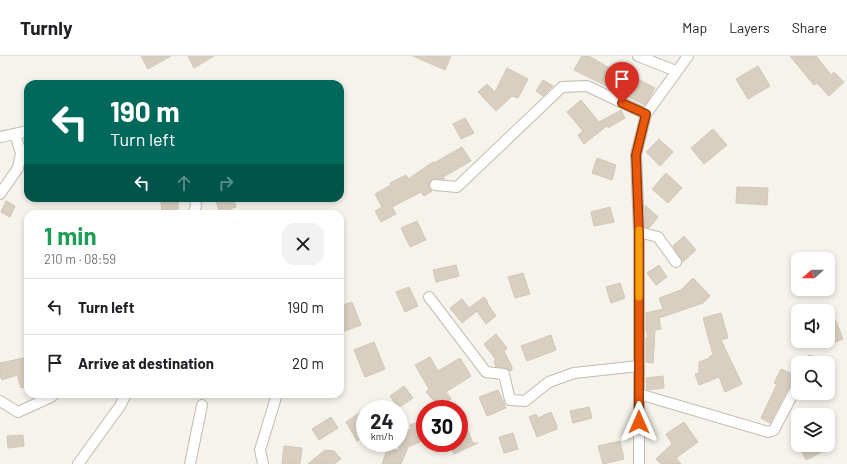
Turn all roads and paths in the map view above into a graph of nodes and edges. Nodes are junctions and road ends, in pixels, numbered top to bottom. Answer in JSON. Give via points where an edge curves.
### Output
{"nodes":[{"id":1,"x":638,"y":56,"type":"edge"},
{"id":2,"x":688,"y":56,"type":"edge"},
{"id":3,"x":676,"y":71,"type":"junction"},
{"id":4,"x":646,"y":114,"type":"junction"},
{"id":5,"x":24,"y":132,"type":"edge"},
{"id":6,"x":15,"y":134,"type":"junction"},
{"id":7,"x":0,"y":137,"type":"edge"},
{"id":8,"x":435,"y":185,"type":"dead end"},
{"id":9,"x":0,"y":194,"type":"edge"},
{"id":10,"x":639,"y":232,"type":"junction"},
{"id":11,"x":676,"y":262,"type":"dead end"},
{"id":12,"x":429,"y":297,"type":"dead end"},
{"id":13,"x":639,"y":366,"type":"junction"},
{"id":14,"x":639,"y":394,"type":"junction"},
{"id":15,"x":791,"y":397,"type":"edge"},
{"id":16,"x":49,"y":398,"type":"edge"},
{"id":17,"x":124,"y":398,"type":"edge"},
{"id":18,"x":277,"y":398,"type":"edge"},
{"id":19,"x":0,"y":402,"type":"edge"},
{"id":20,"x":202,"y":405,"type":"dead end"},
{"id":21,"x":78,"y":464,"type":"edge"},
{"id":22,"x":190,"y":464,"type":"edge"},
{"id":23,"x":263,"y":464,"type":"edge"},
{"id":24,"x":639,"y":464,"type":"edge"}],
"edges":[{"from":1,"to":3,"type":"street"},
{"from":2,"to":3,"type":"street"},
{"from":3,"to":4,"type":"street"},
{"from":4,"to":8,"type":"street","via":[[587,86],[562,87],[457,188]]},
{"from":4,"to":10,"type":"street","via":[[636,155]]},
{"from":5,"to":6,"type":"street"},
{"from":6,"to":7,"type":"street"},
{"from":6,"to":9,"type":"street","via":[[21,153],[18,168]]},
{"from":10,"to":11,"type":"street","via":[[658,237]]},
{"from":10,"to":13,"type":"street"},
{"from":12,"to":13,"type":"street","via":[[486,372],[504,374],[510,400],[525,401],[549,382],[574,373]]},
{"from":13,"to":14,"type":"street"},
{"from":14,"to":15,"type":"street","via":[[768,432],[774,430]]},
{"from":14,"to":24,"type":"street"},
{"from":16,"to":19,"type":"street","via":[[18,412]]},
{"from":17,"to":21,"type":"street"},
{"from":18,"to":23,"type":"street","via":[[260,450]]},
{"from":20,"to":22,"type":"street"}]}
